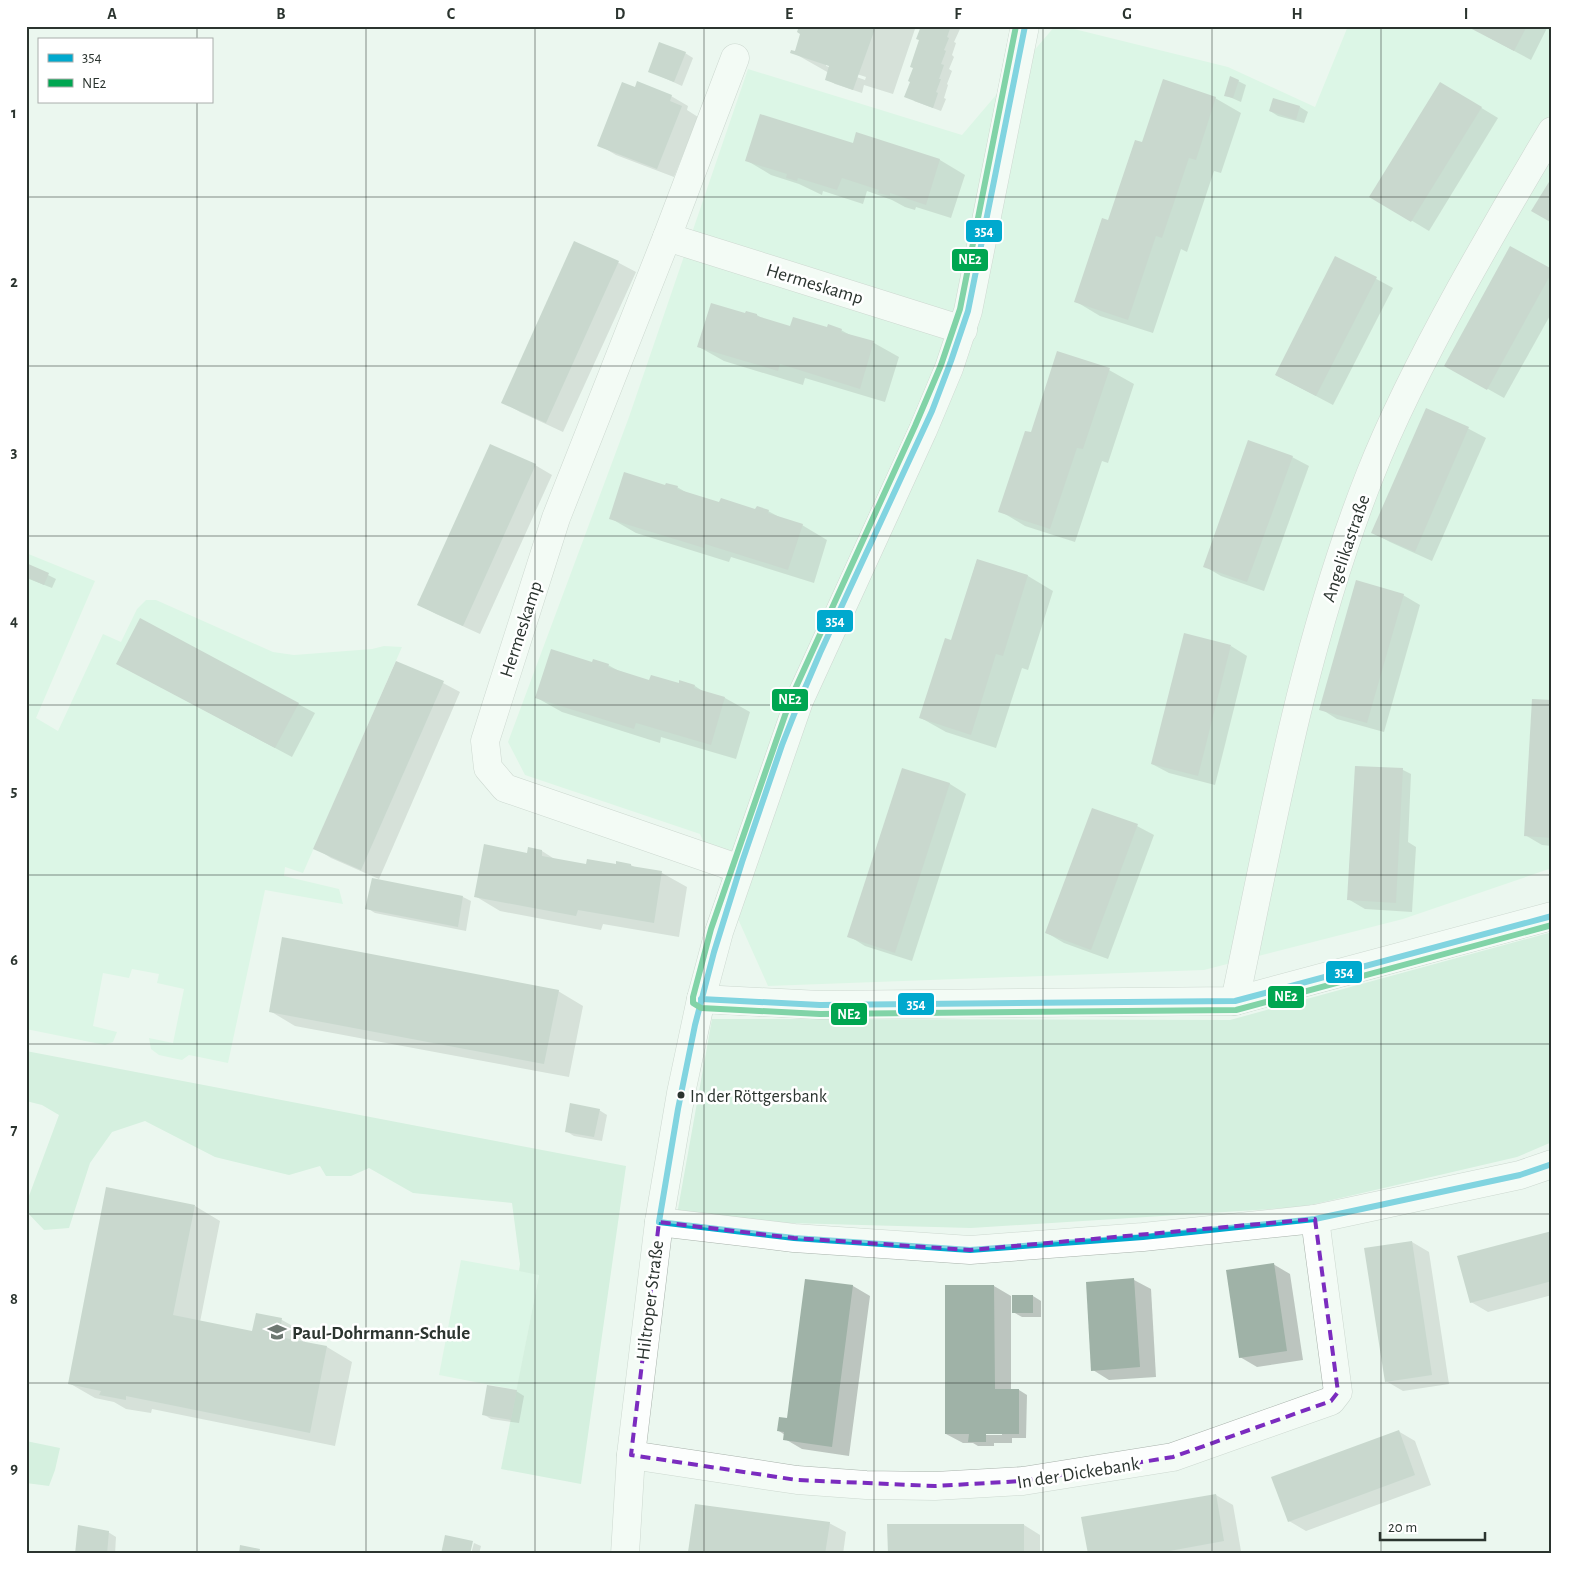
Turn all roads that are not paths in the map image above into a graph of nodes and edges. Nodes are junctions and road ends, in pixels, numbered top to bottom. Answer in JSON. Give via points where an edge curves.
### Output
{"nodes":[{"id":1,"x":1025,"y":26,"type":"edge"},
{"id":2,"x":735,"y":58,"type":"dead end"},
{"id":3,"x":1552,"y":131,"type":"edge"},
{"id":4,"x":667,"y":237,"type":"junction"},
{"id":5,"x":963,"y":330,"type":"junction"},
{"id":6,"x":740,"y":868,"type":"junction"},
{"id":7,"x":1552,"y":916,"type":"edge"},
{"id":8,"x":702,"y":999,"type":"junction"},
{"id":9,"x":1235,"y":1001,"type":"junction"},
{"id":10,"x":1552,"y":1164,"type":"edge"},
{"id":11,"x":1315,"y":1219,"type":"junction"},
{"id":12,"x":659,"y":1222,"type":"junction"},
{"id":13,"x":631,"y":1455,"type":"junction"},
{"id":14,"x":625,"y":1554,"type":"edge"}],
"edges":[{"from":1,"to":5,"type":"street","name":"Hiltroper Straße"},
{"from":2,"to":4,"type":"street","name":"Hermeskamp"},
{"from":3,"to":9,"type":"street","name":"Angelikastraße","via":[[1417,368],[1370,474],[1313,646],[1292,728]]},
{"from":4,"to":5,"type":"street","name":"Hermeskamp"},
{"from":4,"to":6,"type":"street","name":"Hermeskamp","via":[[556,518],[486,741],[488,768],[505,788]]},
{"from":5,"to":6,"type":"street","name":"Hiltroper Straße","via":[[923,430],[799,701]]},
{"from":6,"to":8,"type":"street","name":"Hiltroper Straße"},
{"from":7,"to":9,"type":"street"},
{"from":8,"to":9,"type":"street","via":[[820,1006]]},
{"from":8,"to":12,"type":"street","name":"Hiltroper Straße","via":[[679,1103]]},
{"from":10,"to":11,"type":"street","via":[[1520,1175]]},
{"from":11,"to":12,"type":"street","via":[[1143,1237],[970,1250],[794,1238]]},
{"from":11,"to":13,"type":"street","name":"In der Dickebank","via":[[1338,1392],[1331,1401],[1173,1457],[1023,1481],[934,1486],[797,1480]]},
{"from":12,"to":13,"type":"street","name":"Hiltroper Straße"},
{"from":13,"to":14,"type":"street","name":"Hiltroper Straße"}]}
